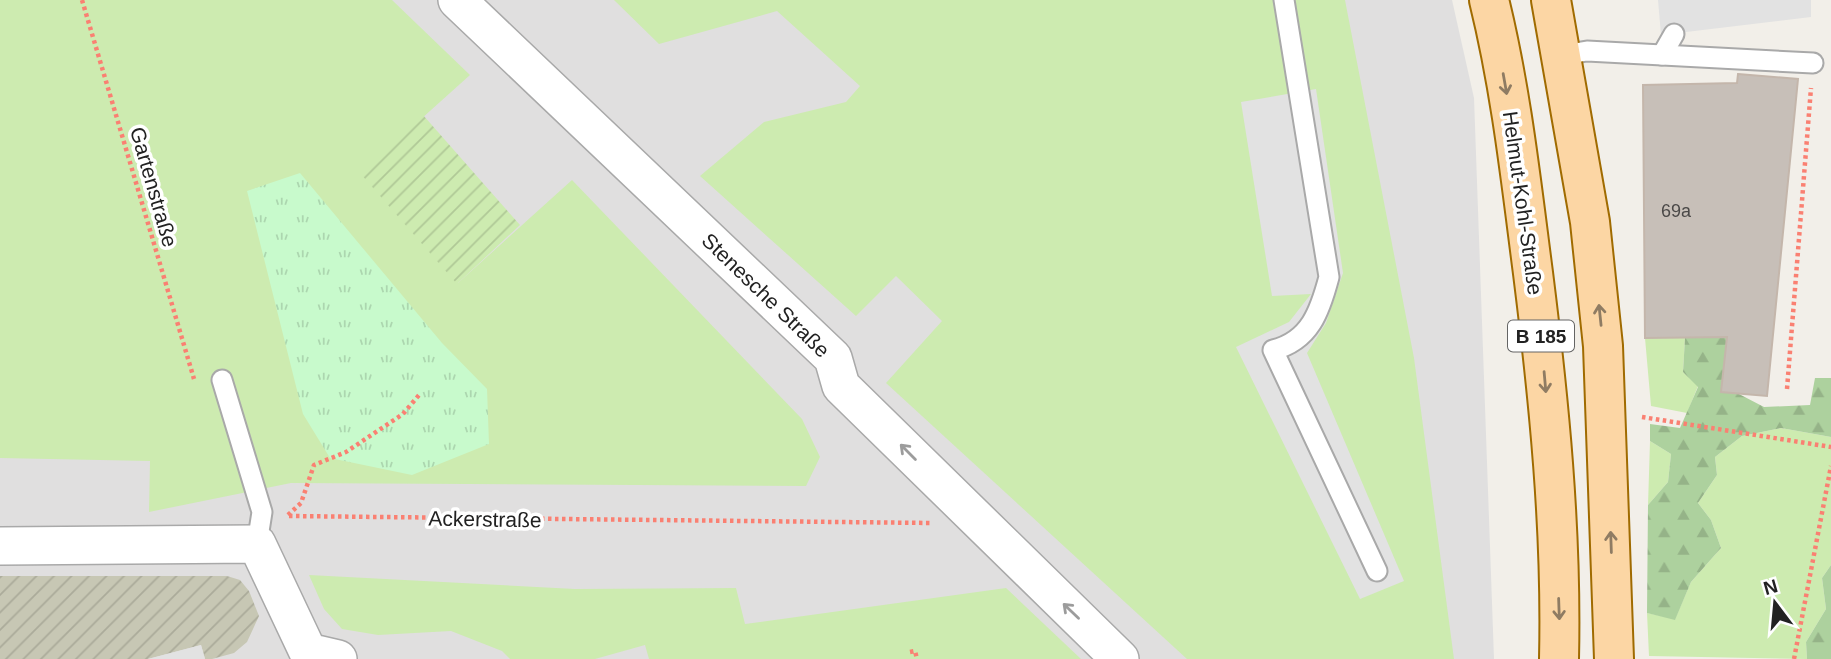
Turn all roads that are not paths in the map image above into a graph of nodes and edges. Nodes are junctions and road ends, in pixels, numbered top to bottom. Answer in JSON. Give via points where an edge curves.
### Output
{"nodes":[{"id":1,"x":457,"y":0,"type":"edge"},
{"id":2,"x":1284,"y":0,"type":"edge"},
{"id":3,"x":1489,"y":0,"type":"edge"},
{"id":4,"x":1551,"y":0,"type":"edge"},
{"id":5,"x":1674,"y":34,"type":"dead end"},
{"id":6,"x":1563,"y":55,"type":"junction"},
{"id":7,"x":1662,"y":55,"type":"junction"},
{"id":8,"x":1813,"y":63,"type":"road end"},
{"id":9,"x":222,"y":380,"type":"dead end"},
{"id":10,"x":257,"y":544,"type":"junction"},
{"id":11,"x":0,"y":546,"type":"edge"},
{"id":12,"x":1377,"y":571,"type":"dead end"},
{"id":13,"x":314,"y":657,"type":"edge"},
{"id":14,"x":1120,"y":659,"type":"edge"},
{"id":15,"x":1559,"y":659,"type":"edge"},
{"id":16,"x":1614,"y":659,"type":"edge"}],
"edges":[{"from":14,"to":1,"type":"street","name":"Stenesche Straße","one_way":true,"via":[[841,386],[833,358]]},
{"from":2,"to":12,"type":"lane","via":[[1329,277],[1320,311],[1293,345],[1273,350]]},
{"from":3,"to":15,"type":"main road","name":"Helmut-Kohl-Straße","number":"B 185","one_way":true,"via":[[1518,154],[1543,353],[1555,495]]},
{"from":4,"to":6,"type":"main road","number":"B 185"},
{"from":5,"to":7,"type":"lane"},
{"from":6,"to":7,"type":"lane","via":[[1587,51]]},
{"from":16,"to":6,"type":"main road","number":"B 185","one_way":true,"via":[[1603,346],[1590,222]]},
{"from":7,"to":8,"type":"lane"},
{"from":9,"to":10,"type":"lane","via":[[262,512]]},
{"from":10,"to":11,"type":"street"},
{"from":10,"to":13,"type":"street"}]}
